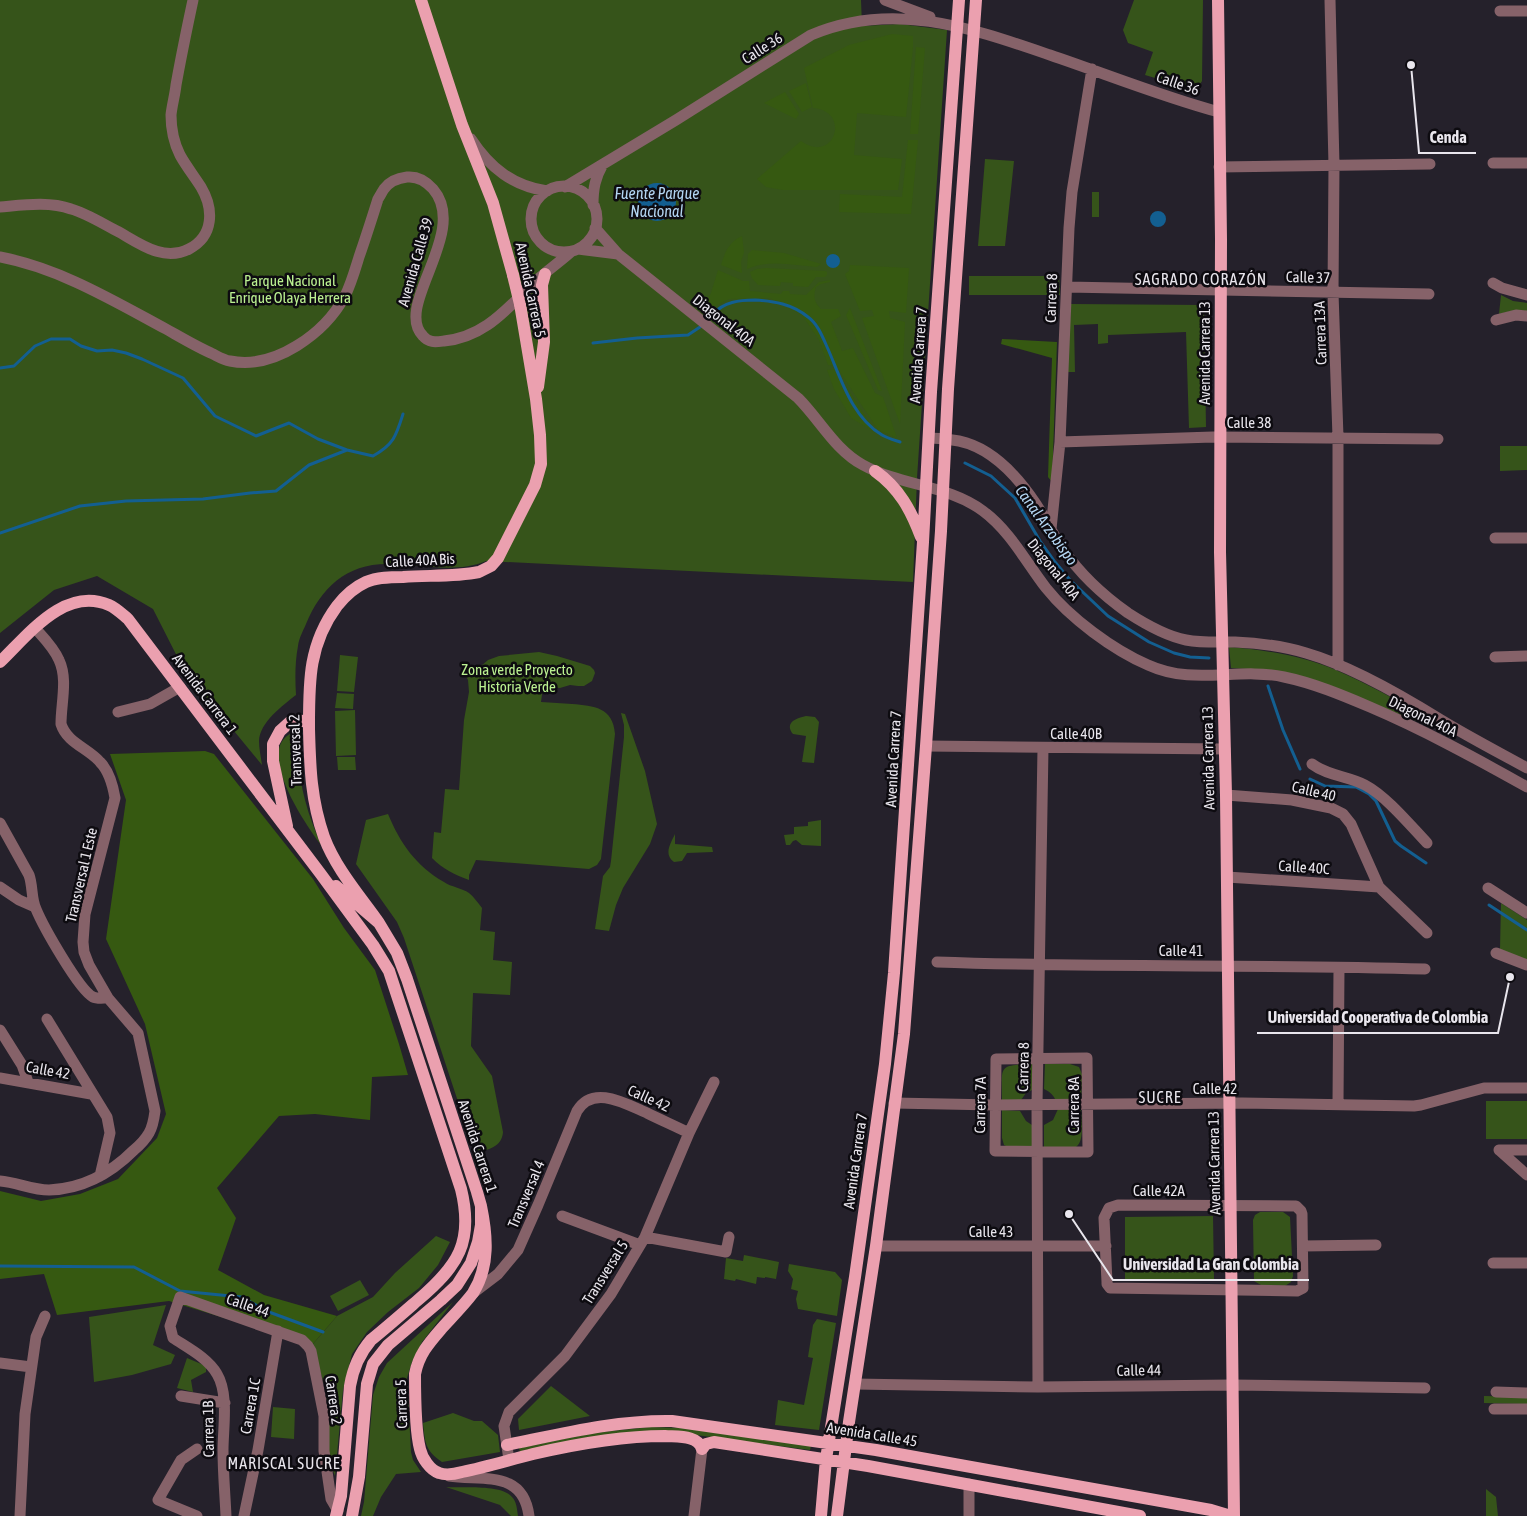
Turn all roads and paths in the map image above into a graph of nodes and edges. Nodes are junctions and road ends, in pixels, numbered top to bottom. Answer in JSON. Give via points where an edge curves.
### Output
{"nodes":[{"id":1,"x":193,"y":0,"type":"edge"},
{"id":2,"x":421,"y":0,"type":"edge"},
{"id":3,"x":885,"y":0,"type":"edge"},
{"id":4,"x":959,"y":0,"type":"edge"},
{"id":5,"x":976,"y":0,"type":"edge"},
{"id":6,"x":1218,"y":0,"type":"edge"},
{"id":7,"x":1330,"y":0,"type":"edge"},
{"id":8,"x":1500,"y":11,"type":"dead end"},
{"id":9,"x":1527,"y":11,"type":"edge"},
{"id":10,"x":957,"y":26,"type":"junction"},
{"id":11,"x":973,"y":30,"type":"junction"},
{"id":12,"x":1092,"y":69,"type":"junction"},
{"id":13,"x":1219,"y":112,"type":"junction"},
{"id":14,"x":462,"y":125,"type":"junction"},
{"id":15,"x":1527,"y":163,"type":"edge"},
{"id":16,"x":603,"y":164,"type":"junction"},
{"id":17,"x":1430,"y":164,"type":"dead end"},
{"id":18,"x":1492,"y":164,"type":"dead end"},
{"id":19,"x":1334,"y":166,"type":"junction"},
{"id":20,"x":1219,"y":167,"type":"junction"},
{"id":21,"x":565,"y":187,"type":"junction"},
{"id":22,"x":547,"y":191,"type":"junction"},
{"id":23,"x":593,"y":205,"type":"junction"},
{"id":24,"x":0,"y":207,"type":"edge"},
{"id":25,"x":595,"y":228,"type":"junction"},
{"id":26,"x":575,"y":250,"type":"junction"},
{"id":27,"x":618,"y":254,"type":"junction"},
{"id":28,"x":0,"y":257,"type":"edge"},
{"id":29,"x":544,"y":274,"type":"junction"},
{"id":30,"x":1493,"y":283,"type":"dead end"},
{"id":31,"x":1067,"y":287,"type":"junction"},
{"id":32,"x":1220,"y":290,"type":"junction"},
{"id":33,"x":1333,"y":292,"type":"junction"},
{"id":34,"x":1429,"y":294,"type":"dead end"},
{"id":35,"x":1527,"y":295,"type":"edge"},
{"id":36,"x":1527,"y":316,"type":"edge"},
{"id":37,"x":1496,"y":320,"type":"dead end"},
{"id":38,"x":536,"y":399,"type":"junction"},
{"id":39,"x":1219,"y":437,"type":"junction"},
{"id":40,"x":1338,"y":437,"type":"junction"},
{"id":41,"x":929,"y":438,"type":"junction"},
{"id":42,"x":946,"y":439,"type":"junction"},
{"id":43,"x":1438,"y":439,"type":"dead end"},
{"id":44,"x":1060,"y":442,"type":"junction"},
{"id":45,"x":875,"y":471,"type":"junction"},
{"id":46,"x":926,"y":487,"type":"junction"},
{"id":47,"x":943,"y":492,"type":"junction"},
{"id":48,"x":1051,"y":529,"type":"junction"},
{"id":49,"x":1495,"y":538,"type":"dead end"},
{"id":50,"x":1527,"y":538,"type":"edge"},
{"id":51,"x":923,"y":542,"type":"junction"},
{"id":52,"x":472,"y":574,"type":"joint"},
{"id":53,"x":327,"y":620,"type":"joint"},
{"id":54,"x":35,"y":628,"type":"junction"},
{"id":55,"x":1221,"y":642,"type":"junction"},
{"id":56,"x":1527,"y":656,"type":"edge"},
{"id":57,"x":1495,"y":657,"type":"dead end"},
{"id":58,"x":0,"y":662,"type":"edge"},
{"id":59,"x":1338,"y":665,"type":"junction"},
{"id":60,"x":1222,"y":675,"type":"junction"},
{"id":61,"x":180,"y":688,"type":"junction"},
{"id":62,"x":118,"y":712,"type":"dead end"},
{"id":63,"x":309,"y":722,"type":"junction"},
{"id":64,"x":926,"y":746,"type":"junction"},
{"id":65,"x":1044,"y":748,"type":"junction"},
{"id":66,"x":1225,"y":749,"type":"junction"},
{"id":67,"x":1312,"y":764,"type":"dead end"},
{"id":68,"x":1527,"y":768,"type":"edge"},
{"id":69,"x":1527,"y":787,"type":"edge"},
{"id":70,"x":1226,"y":795,"type":"junction"},
{"id":71,"x":0,"y":823,"type":"edge"},
{"id":72,"x":288,"y":830,"type":"junction"},
{"id":73,"x":6,"y":843,"type":"edge"},
{"id":74,"x":1427,"y":843,"type":"dead end"},
{"id":75,"x":320,"y":873,"type":"junction"},
{"id":76,"x":1227,"y":877,"type":"junction"},
{"id":77,"x":0,"y":887,"type":"edge"},
{"id":78,"x":1378,"y":887,"type":"junction"},
{"id":79,"x":1488,"y":888,"type":"dead end"},
{"id":80,"x":35,"y":907,"type":"junction"},
{"id":81,"x":1527,"y":913,"type":"edge"},
{"id":82,"x":379,"y":923,"type":"junction"},
{"id":83,"x":1427,"y":933,"type":"dead end"},
{"id":84,"x":1496,"y":953,"type":"dead end"},
{"id":85,"x":937,"y":962,"type":"dead end"},
{"id":86,"x":1228,"y":965,"type":"junction"},
{"id":87,"x":1527,"y":965,"type":"edge"},
{"id":88,"x":1040,"y":966,"type":"junction"},
{"id":89,"x":1339,"y":968,"type":"junction"},
{"id":90,"x":1425,"y":969,"type":"dead end"},
{"id":91,"x":108,"y":998,"type":"junction"},
{"id":92,"x":47,"y":1019,"type":"dead end"},
{"id":93,"x":0,"y":1030,"type":"edge"},
{"id":94,"x":1038,"y":1059,"type":"junction"},
{"id":95,"x":0,"y":1078,"type":"edge"},
{"id":96,"x":28,"y":1082,"type":"junction"},
{"id":97,"x":714,"y":1082,"type":"dead end"},
{"id":98,"x":1527,"y":1088,"type":"edge"},
{"id":99,"x":92,"y":1094,"type":"junction"},
{"id":100,"x":596,"y":1098,"type":"joint"},
{"id":101,"x":894,"y":1103,"type":"junction"},
{"id":102,"x":1229,"y":1103,"type":"junction"},
{"id":103,"x":1088,"y":1104,"type":"junction"},
{"id":104,"x":1338,"y":1104,"type":"junction"},
{"id":105,"x":995,"y":1105,"type":"junction"},
{"id":106,"x":1038,"y":1105,"type":"junction"},
{"id":107,"x":689,"y":1133,"type":"junction"},
{"id":108,"x":1527,"y":1150,"type":"edge"},
{"id":109,"x":1037,"y":1151,"type":"junction"},
{"id":110,"x":1527,"y":1175,"type":"edge"},
{"id":111,"x":100,"y":1176,"type":"junction"},
{"id":112,"x":0,"y":1181,"type":"edge"},
{"id":113,"x":481,"y":1206,"type":"junction"},
{"id":114,"x":1231,"y":1206,"type":"junction"},
{"id":115,"x":562,"y":1216,"type":"dead end"},
{"id":116,"x":729,"y":1238,"type":"dead end"},
{"id":117,"x":642,"y":1241,"type":"junction"},
{"id":118,"x":1376,"y":1245,"type":"dead end"},
{"id":119,"x":876,"y":1246,"type":"junction"},
{"id":120,"x":1038,"y":1246,"type":"junction"},
{"id":121,"x":1106,"y":1246,"type":"junction"},
{"id":122,"x":1303,"y":1246,"type":"junction"},
{"id":123,"x":1493,"y":1263,"type":"dead end"},
{"id":124,"x":1527,"y":1263,"type":"edge"},
{"id":125,"x":1232,"y":1290,"type":"junction"},
{"id":126,"x":472,"y":1295,"type":"junction"},
{"id":127,"x":176,"y":1306,"type":"joint"},
{"id":128,"x":45,"y":1316,"type":"dead end"},
{"id":129,"x":278,"y":1331,"type":"junction"},
{"id":130,"x":311,"y":1351,"type":"joint"},
{"id":131,"x":0,"y":1363,"type":"edge"},
{"id":132,"x":31,"y":1366,"type":"junction"},
{"id":133,"x":855,"y":1384,"type":"junction"},
{"id":134,"x":1233,"y":1384,"type":"junction"},
{"id":135,"x":1038,"y":1387,"type":"junction"},
{"id":136,"x":1425,"y":1388,"type":"dead end"},
{"id":137,"x":1496,"y":1392,"type":"dead end"},
{"id":138,"x":1527,"y":1393,"type":"edge"},
{"id":139,"x":181,"y":1396,"type":"dead end"},
{"id":140,"x":225,"y":1404,"type":"junction"},
{"id":141,"x":1494,"y":1409,"type":"dead end"},
{"id":142,"x":1527,"y":1409,"type":"edge"},
{"id":143,"x":829,"y":1443,"type":"junction"},
{"id":144,"x":507,"y":1445,"type":"junction"},
{"id":145,"x":846,"y":1446,"type":"junction"},
{"id":146,"x":197,"y":1449,"type":"dead end"},
{"id":147,"x":702,"y":1449,"type":"junction"},
{"id":148,"x":826,"y":1459,"type":"junction"},
{"id":149,"x":509,"y":1460,"type":"junction"},
{"id":150,"x":844,"y":1462,"type":"junction"},
{"id":151,"x":439,"y":1473,"type":"junction"},
{"id":152,"x":969,"y":1484,"type":"junction"},
{"id":153,"x":337,"y":1514,"type":"edge"},
{"id":154,"x":20,"y":1516,"type":"edge"},
{"id":155,"x":197,"y":1516,"type":"edge"},
{"id":156,"x":226,"y":1516,"type":"edge"},
{"id":157,"x":244,"y":1516,"type":"edge"},
{"id":158,"x":352,"y":1516,"type":"edge"},
{"id":159,"x":529,"y":1516,"type":"edge"},
{"id":160,"x":694,"y":1516,"type":"edge"},
{"id":161,"x":821,"y":1516,"type":"edge"},
{"id":162,"x":837,"y":1516,"type":"edge"},
{"id":163,"x":969,"y":1516,"type":"edge"},
{"id":164,"x":1140,"y":1516,"type":"edge"},
{"id":165,"x":1233,"y":1516,"type":"edge"}],
"edges":[{"from":1,"to":24,"type":"street","via":[[171,115],[173,138],[180,156],[201,187],[208,206],[208,226],[201,240],[176,253],[158,252],[72,209],[37,204]]},
{"from":2,"to":14,"type":"main road","name":"Avenida Carrera 5"},
{"from":3,"to":10,"type":"street","name":"Calle 36"},
{"from":4,"to":10,"type":"main road","name":"Avenida Carrera 7"},
{"from":5,"to":11,"type":"main road","name":"Avenida Carrera 7"},
{"from":6,"to":13,"type":"main road","name":"Avenida Carrera 13"},
{"from":7,"to":19,"type":"street","name":"Carrera 13A"},
{"from":8,"to":9,"type":"street"},
{"from":10,"to":11,"type":"street","name":"Calle 36"},
{"from":10,"to":16,"type":"street","name":"Calle 36","via":[[888,18],[818,32]]},
{"from":10,"to":41,"type":"main road","name":"Avenida Carrera 7"},
{"from":11,"to":12,"type":"street","name":"Calle 36"},
{"from":11,"to":42,"type":"main road","name":"Avenida Carrera 7"},
{"from":12,"to":13,"type":"street","name":"Calle 36"},
{"from":12,"to":31,"type":"street","name":"Carrera 8","via":[[1072,192]]},
{"from":13,"to":20,"type":"main road","name":"Avenida Carrera 13"},
{"from":14,"to":22,"type":"street","via":[[479,151],[506,177]]},
{"from":14,"to":38,"type":"main road","name":"Avenida Carrera 5","bridge":true,"via":[[493,204],[513,275]]},
{"from":15,"to":18,"type":"street"},
{"from":16,"to":21,"type":"street","name":"Calle 36"},
{"from":16,"to":23,"type":"street","via":[[595,181]]},
{"from":17,"to":19,"type":"street"},
{"from":19,"to":20,"type":"street"},
{"from":19,"to":33,"type":"street","name":"Carrera 13A"},
{"from":20,"to":32,"type":"main road","name":"Avenida Carrera 13"},
{"from":21,"to":22,"type":"street"},
{"from":21,"to":23,"type":"street","via":[[578,190]]},
{"from":22,"to":26,"type":"street","via":[[533,209],[533,232],[549,249]]},
{"from":23,"to":25,"type":"street"},
{"from":25,"to":26,"type":"street","via":[[589,240]]},
{"from":25,"to":27,"type":"street","name":"Diagonal 40A"},
{"from":26,"to":27,"type":"street"},
{"from":26,"to":29,"type":"street","name":"Avenida Calle 39"},
{"from":27,"to":45,"type":"street","name":"Diagonal 40A","via":[[798,398],[844,452]]},
{"from":28,"to":29,"type":"street","name":"Avenida Calle 39","via":[[78,284],[199,348],[228,361],[244,363],[258,362],[290,351],[323,325],[336,310],[346,294],[378,199],[395,180],[421,179],[440,197],[443,208],[441,237],[415,317],[417,329],[432,343],[465,337],[486,327],[504,314]]},
{"from":29,"to":38,"type":"main road","via":[[544,342]]},
{"from":30,"to":35,"type":"street"},
{"from":31,"to":32,"type":"street","name":"Calle 37"},
{"from":31,"to":44,"type":"street","name":"Carrera 8"},
{"from":32,"to":33,"type":"street","name":"Calle 37"},
{"from":32,"to":39,"type":"main road","name":"Avenida Carrera 13"},
{"from":33,"to":34,"type":"street","name":"Calle 37"},
{"from":33,"to":40,"type":"street","name":"Carrera 13A"},
{"from":36,"to":37,"type":"street"},
{"from":38,"to":52,"type":"main road","name":"Avenida Carrera 5","via":[[542,452],[539,473],[498,558],[486,570]]},
{"from":39,"to":40,"type":"street","name":"Calle 38"},
{"from":39,"to":44,"type":"street","name":"Calle 38"},
{"from":39,"to":55,"type":"main road","name":"Avenida Carrera 13"},
{"from":40,"to":43,"type":"street","name":"Calle 38"},
{"from":40,"to":59,"type":"street","name":"Carrera 13A"},
{"from":41,"to":42,"type":"street","name":"Diagonal 40A"},
{"from":41,"to":46,"type":"main road","name":"Avenida Carrera 7"},
{"from":42,"to":47,"type":"main road","name":"Avenida Carrera 7"},
{"from":42,"to":48,"type":"street","name":"Diagonal 40A","via":[[967,443],[998,460],[1021,484]]},
{"from":44,"to":48,"type":"street","name":"Carrera 8"},
{"from":45,"to":46,"type":"street","name":"Diagonal 40A"},
{"from":45,"to":51,"type":"main road","via":[[892,484],[904,500]]},
{"from":46,"to":47,"type":"street","name":"Diagonal 40A"},
{"from":46,"to":51,"type":"main road","name":"Avenida Carrera 7"},
{"from":47,"to":60,"type":"street","name":"Diagonal 40A","via":[[965,500],[992,518],[1064,608],[1124,653],[1150,666],[1181,675]]},
{"from":47,"to":64,"type":"main road","name":"Avenida Carrera 7"},
{"from":48,"to":55,"type":"street","name":"Diagonal 40A","via":[[1084,575],[1128,612],[1154,628],[1184,640]]},
{"from":49,"to":50,"type":"street"},
{"from":51,"to":143,"type":"main road","name":"Avenida Carrera 7","via":[[895,964],[885,1064]]},
{"from":52,"to":53,"type":"main road","name":"Calle 40A Bis","via":[[385,578],[366,582],[340,602]]},
{"from":53,"to":63,"type":"main road","name":"Transversal 2","via":[[310,670]]},
{"from":54,"to":58,"type":"main road","name":"Avenida Carrera 1"},
{"from":54,"to":61,"type":"main road","name":"Avenida Carrera 1","via":[[70,603],[84,600],[111,606],[128,619]]},
{"from":54,"to":91,"type":"street","name":"Transversal 1 Este","via":[[54,650],[62,666],[63,729],[69,738],[100,762],[113,786],[114,798],[83,932],[84,952]]},
{"from":55,"to":59,"type":"street","name":"Diagonal 40A","via":[[1268,645],[1306,653]]},
{"from":55,"to":60,"type":"main road","name":"Avenida Carrera 13"},
{"from":56,"to":57,"type":"street"},
{"from":59,"to":68,"type":"street","name":"Diagonal 40A","via":[[1417,705]]},
{"from":60,"to":66,"type":"main road","name":"Avenida Carrera 13"},
{"from":60,"to":69,"type":"street","name":"Diagonal 40A","via":[[1272,675],[1349,698],[1423,730]]},
{"from":61,"to":62,"type":"street","via":[[150,704]]},
{"from":61,"to":72,"type":"main road","name":"Avenida Carrera 1"},
{"from":63,"to":72,"type":"main road","via":[[290,722],[272,744]]},
{"from":63,"to":82,"type":"main road","name":"Transversal 2","via":[[310,778],[324,835],[336,861]]},
{"from":64,"to":65,"type":"street","name":"Calle 40B"},
{"from":64,"to":101,"type":"main road","name":"Avenida Carrera 7","via":[[904,1024]]},
{"from":65,"to":66,"type":"street","name":"Calle 40B"},
{"from":65,"to":88,"type":"street","name":"Carrera 8"},
{"from":66,"to":70,"type":"main road","name":"Avenida Carrera 13"},
{"from":67,"to":74,"type":"street","name":"Calle 40","via":[[1325,772],[1366,786]]},
{"from":70,"to":76,"type":"main road","name":"Avenida Carrera 13"},
{"from":70,"to":78,"type":"street","name":"Calle 40","via":[[1292,800],[1331,808],[1343,814],[1351,824]]},
{"from":71,"to":73,"type":"street"},
{"from":72,"to":75,"type":"main road","name":"Avenida Carrera 1"},
{"from":73,"to":80,"type":"street","via":[[29,875]]},
{"from":75,"to":82,"type":"main road","name":"Avenida Carrera 1"},
{"from":75,"to":153,"type":"main road","name":"Avenida Carrera 1","via":[[389,971],[461,1189],[466,1226],[461,1249],[449,1270],[371,1340],[357,1361],[350,1386],[342,1496]]},
{"from":76,"to":78,"type":"street","name":"Calle 40C"},
{"from":76,"to":86,"type":"main road","name":"Avenida Carrera 13"},
{"from":77,"to":80,"type":"street"},
{"from":78,"to":83,"type":"street"},
{"from":79,"to":81,"type":"street"},
{"from":80,"to":91,"type":"street","via":[[77,981],[93,997]]},
{"from":82,"to":113,"type":"main road","name":"Avenida Carrera 1","via":[[397,953],[407,979]]},
{"from":84,"to":87,"type":"street"},
{"from":85,"to":88,"type":"street","name":"Calle 41"},
{"from":86,"to":88,"type":"street","name":"Calle 41"},
{"from":86,"to":89,"type":"street","name":"Calle 41"},
{"from":86,"to":102,"type":"main road","name":"Avenida Carrera 13"},
{"from":88,"to":94,"type":"street","name":"Carrera 8"},
{"from":89,"to":90,"type":"street","name":"Calle 41"},
{"from":89,"to":104,"type":"street"},
{"from":91,"to":111,"type":"street","name":"Transversal 1 Este","via":[[138,1033],[155,1111],[145,1140],[121,1163]]},
{"from":92,"to":99,"type":"street"},
{"from":93,"to":96,"type":"street","via":[[22,1065]]},
{"from":94,"to":103,"type":"street","name":"Carrera 8A","via":[[1087,1058]]},
{"from":94,"to":105,"type":"street","name":"Carrera 7A","via":[[996,1059]]},
{"from":94,"to":106,"type":"street","name":"Carrera 8"},
{"from":95,"to":96,"type":"street","name":"Calle 42"},
{"from":96,"to":99,"type":"street","name":"Calle 42"},
{"from":97,"to":107,"type":"street","name":"Transversal 5"},
{"from":98,"to":104,"type":"street","name":"Calle 42","via":[[1475,1090],[1421,1105]]},
{"from":99,"to":111,"type":"street","via":[[109,1126]]},
{"from":100,"to":107,"type":"street","name":"Calle 42","via":[[614,1099]]},
{"from":100,"to":126,"type":"street","name":"Transversal 4","via":[[584,1102],[577,1111],[518,1250],[498,1274]]},
{"from":101,"to":105,"type":"street","name":"Calle 42"},
{"from":101,"to":119,"type":"main road","name":"Avenida Carrera 7"},
{"from":102,"to":103,"type":"street","name":"Calle 42"},
{"from":102,"to":104,"type":"street","name":"Calle 42"},
{"from":102,"to":114,"type":"main road","name":"Avenida Carrera 13"},
{"from":103,"to":106,"type":"street","name":"Calle 42"},
{"from":103,"to":109,"type":"street","name":"Carrera 8A","via":[[1088,1152]]},
{"from":105,"to":106,"type":"street","name":"Calle 42"},
{"from":105,"to":109,"type":"street","name":"Carrera 7A","via":[[994,1151]]},
{"from":106,"to":109,"type":"street","name":"Carrera 8"},
{"from":107,"to":117,"type":"street","name":"Transversal 5"},
{"from":108,"to":110,"type":"street","via":[[1499,1150]]},
{"from":109,"to":120,"type":"street","name":"Carrera 8"},
{"from":111,"to":112,"type":"street","via":[[70,1187],[50,1190]]},
{"from":113,"to":126,"type":"main road","name":"Carrera 5","via":[[486,1254],[481,1278]]},
{"from":113,"to":158,"type":"main road","name":"Avenida Carrera 1","via":[[478,1242],[464,1274],[441,1300],[388,1345],[373,1364]]},
{"from":114,"to":121,"type":"street","name":"Calle 42A","via":[[1118,1205],[1109,1208],[1104,1218]]},
{"from":114,"to":122,"type":"street","name":"Calle 42A","via":[[1298,1207],[1302,1214]]},
{"from":114,"to":125,"type":"main road","name":"Avenida Carrera 13"},
{"from":115,"to":117,"type":"street"},
{"from":116,"to":117,"type":"street","via":[[726,1252]]},
{"from":117,"to":144,"type":"street","name":"Transversal 5","via":[[611,1294],[565,1356],[509,1412],[504,1426]]},
{"from":118,"to":122,"type":"street"},
{"from":119,"to":120,"type":"street","name":"Calle 43"},
{"from":119,"to":133,"type":"main road","name":"Avenida Carrera 7"},
{"from":120,"to":121,"type":"street","name":"Calle 43"},
{"from":120,"to":135,"type":"street","name":"Carrera 8"},
{"from":121,"to":125,"type":"street","via":[[1106,1282],[1113,1288]]},
{"from":122,"to":125,"type":"street","via":[[1302,1290]]},
{"from":123,"to":124,"type":"street"},
{"from":125,"to":134,"type":"main road","name":"Avenida Carrera 13"},
{"from":126,"to":151,"type":"main road","name":"Carrera 5","via":[[428,1344],[420,1356],[415,1374],[420,1449],[426,1462]]},
{"from":127,"to":129,"type":"street","name":"Calle 44","via":[[180,1297]]},
{"from":127,"to":140,"type":"street","name":"Carrera 1B","via":[[170,1326],[173,1338],[208,1362],[218,1375]]},
{"from":128,"to":132,"type":"street","via":[[36,1337]]},
{"from":129,"to":130,"type":"street","name":"Calle 44","via":[[302,1340]]},
{"from":129,"to":157,"type":"street","name":"Carrera 1C"},
{"from":130,"to":153,"type":"street","name":"Carrera 2","via":[[324,1416],[324,1451],[331,1499]]},
{"from":131,"to":132,"type":"street"},
{"from":132,"to":154,"type":"street"},
{"from":133,"to":135,"type":"street","name":"Calle 44"},
{"from":133,"to":145,"type":"main road","name":"Avenida Carrera 7"},
{"from":134,"to":135,"type":"street","name":"Calle 44"},
{"from":134,"to":136,"type":"street","name":"Calle 44"},
{"from":134,"to":165,"type":"main road","name":"Avenida Carrera 13"},
{"from":137,"to":138,"type":"street"},
{"from":139,"to":140,"type":"street"},
{"from":140,"to":156,"type":"street","name":"Carrera 1B"},
{"from":141,"to":142,"type":"street"},
{"from":143,"to":144,"type":"main road","name":"Avenida Calle 45","via":[[660,1421],[602,1426]]},
{"from":143,"to":145,"type":"main road","name":"Avenida Calle 45"},
{"from":143,"to":148,"type":"main road","name":"Avenida Carrera 7"},
{"from":144,"to":149,"type":"street","name":"Transversal 5"},
{"from":145,"to":150,"type":"main road","name":"Avenida Carrera 7"},
{"from":145,"to":165,"type":"main road","name":"Avenida Calle 45"},
{"from":146,"to":155,"type":"street","via":[[181,1460],[158,1500]]},
{"from":147,"to":148,"type":"main road","via":[[714,1442]]},
{"from":147,"to":149,"type":"main road","via":[[690,1438],[638,1437],[579,1444]]},
{"from":147,"to":160,"type":"street"},
{"from":148,"to":150,"type":"main road"},
{"from":148,"to":161,"type":"main road","name":"Avenida Carrera 7"},
{"from":149,"to":151,"type":"main road","via":[[453,1474]]},
{"from":150,"to":152,"type":"main road"},
{"from":150,"to":162,"type":"main road","name":"Avenida Carrera 7"},
{"from":151,"to":159,"type":"street","via":[[512,1484],[525,1498]]},
{"from":152,"to":163,"type":"street"},
{"from":152,"to":164,"type":"main road"}]}
